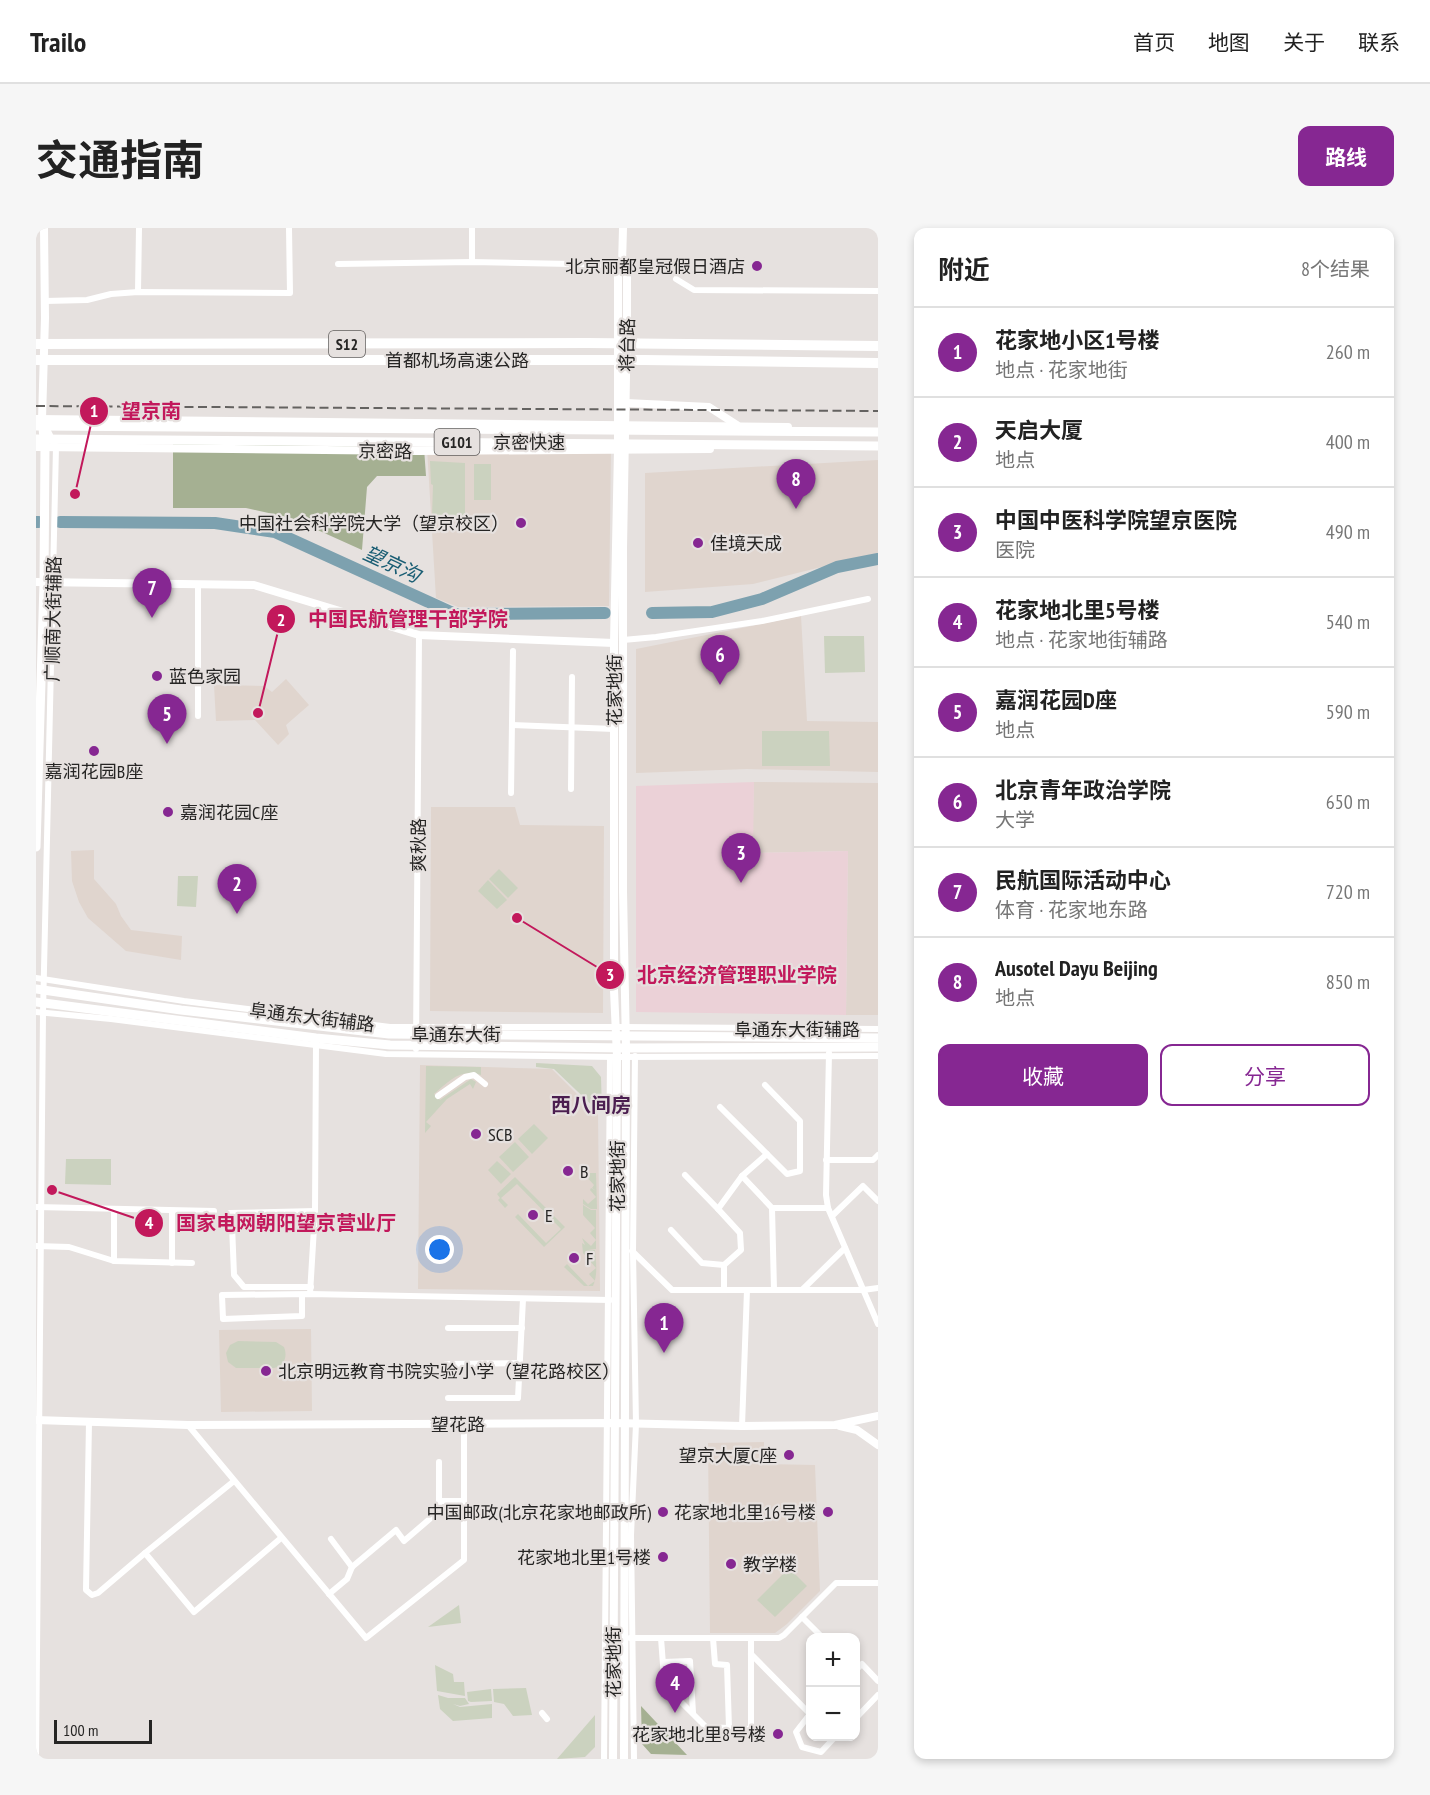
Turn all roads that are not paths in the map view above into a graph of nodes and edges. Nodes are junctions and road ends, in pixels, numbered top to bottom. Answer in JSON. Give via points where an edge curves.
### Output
{"nodes":[{"id":1,"x":44,"y":228,"type":"edge"},
{"id":2,"x":139,"y":228,"type":"edge"},
{"id":3,"x":289,"y":228,"type":"edge"},
{"id":4,"x":472,"y":228,"type":"edge"},
{"id":5,"x":623,"y":228,"type":"edge"},
{"id":6,"x":472,"y":262,"type":"junction"},
{"id":7,"x":338,"y":264,"type":"dead end"},
{"id":8,"x":622,"y":265,"type":"junction"},
{"id":9,"x":676,"y":279,"type":"dead end"},
{"id":10,"x":878,"y":291,"type":"edge"},
{"id":11,"x":138,"y":292,"type":"junction"},
{"id":12,"x":45,"y":301,"type":"junction"},
{"id":13,"x":36,"y":344,"type":"edge"},
{"id":14,"x":878,"y":346,"type":"edge"},
{"id":15,"x":36,"y":360,"type":"edge"},
{"id":16,"x":878,"y":363,"type":"edge"},
{"id":17,"x":626,"y":404,"type":"junction"},
{"id":18,"x":38,"y":421,"type":"edge"},
{"id":19,"x":622,"y":425,"type":"junction"},
{"id":20,"x":739,"y":426,"type":"junction"},
{"id":21,"x":878,"y":431,"type":"edge"},
{"id":22,"x":36,"y":439,"type":"edge"},
{"id":23,"x":41,"y":447,"type":"edge"},
{"id":24,"x":56,"y":447,"type":"junction"},
{"id":25,"x":878,"y":447,"type":"edge"},
{"id":26,"x":621,"y":450,"type":"junction"},
{"id":27,"x":40,"y":470,"type":"edge"},
{"id":28,"x":40,"y":540,"type":"edge"},
{"id":29,"x":40,"y":582,"type":"edge"},
{"id":30,"x":55,"y":583,"type":"junction"},
{"id":31,"x":198,"y":584,"type":"junction"},
{"id":32,"x":868,"y":599,"type":"dead end"},
{"id":33,"x":39,"y":624,"type":"edge"},
{"id":34,"x":419,"y":635,"type":"junction"},
{"id":35,"x":618,"y":641,"type":"junction"},
{"id":36,"x":513,"y":651,"type":"dead end"},
{"id":37,"x":572,"y":677,"type":"dead end"},
{"id":38,"x":198,"y":716,"type":"dead end"},
{"id":39,"x":512,"y":725,"type":"junction"},
{"id":40,"x":572,"y":726,"type":"junction"},
{"id":41,"x":614,"y":729,"type":"junction"},
{"id":42,"x":571,"y":789,"type":"dead end"},
{"id":43,"x":511,"y":793,"type":"dead end"},
{"id":44,"x":36,"y":847,"type":"edge"},
{"id":45,"x":36,"y":978,"type":"edge"},
{"id":46,"x":44,"y":979,"type":"junction"},
{"id":47,"x":40,"y":989,"type":"edge"},
{"id":48,"x":40,"y":1002,"type":"edge"},
{"id":49,"x":40,"y":1013,"type":"edge"},
{"id":50,"x":878,"y":1029,"type":"edge"},
{"id":51,"x":417,"y":1030,"type":"junction"},
{"id":52,"x":620,"y":1031,"type":"junction"},
{"id":53,"x":878,"y":1038,"type":"edge"},
{"id":54,"x":316,"y":1042,"type":"junction"},
{"id":55,"x":878,"y":1047,"type":"edge"},
{"id":56,"x":416,"y":1050,"type":"junction"},
{"id":57,"x":829,"y":1051,"type":"junction"},
{"id":58,"x":622,"y":1054,"type":"junction"},
{"id":59,"x":878,"y":1056,"type":"edge"},
{"id":60,"x":485,"y":1084,"type":"dead end"},
{"id":61,"x":765,"y":1085,"type":"dead end"},
{"id":62,"x":438,"y":1096,"type":"dead end"},
{"id":63,"x":720,"y":1107,"type":"dead end"},
{"id":64,"x":767,"y":1154,"type":"junction"},
{"id":65,"x":878,"y":1155,"type":"edge"},
{"id":66,"x":826,"y":1161,"type":"junction"},
{"id":67,"x":685,"y":1175,"type":"dead end"},
{"id":68,"x":742,"y":1176,"type":"junction"},
{"id":69,"x":878,"y":1201,"type":"edge"},
{"id":70,"x":39,"y":1207,"type":"edge"},
{"id":71,"x":772,"y":1208,"type":"junction"},
{"id":72,"x":828,"y":1208,"type":"junction"},
{"id":73,"x":718,"y":1209,"type":"junction"},
{"id":74,"x":114,"y":1210,"type":"junction"},
{"id":75,"x":172,"y":1211,"type":"junction"},
{"id":76,"x":214,"y":1211,"type":"dead end"},
{"id":77,"x":315,"y":1211,"type":"junction"},
{"id":78,"x":231,"y":1213,"type":"dead end"},
{"id":79,"x":832,"y":1216,"type":"junction"},
{"id":80,"x":314,"y":1224,"type":"junction"},
{"id":81,"x":671,"y":1230,"type":"dead end"},
{"id":82,"x":625,"y":1244,"type":"junction"},
{"id":83,"x":39,"y":1246,"type":"edge"},
{"id":84,"x":845,"y":1248,"type":"junction"},
{"id":85,"x":633,"y":1252,"type":"junction"},
{"id":86,"x":114,"y":1262,"type":"junction"},
{"id":87,"x":172,"y":1263,"type":"junction"},
{"id":88,"x":192,"y":1263,"type":"dead end"},
{"id":89,"x":724,"y":1265,"type":"junction"},
{"id":90,"x":878,"y":1288,"type":"edge"},
{"id":91,"x":724,"y":1290,"type":"junction"},
{"id":92,"x":747,"y":1290,"type":"junction"},
{"id":93,"x":774,"y":1290,"type":"junction"},
{"id":94,"x":802,"y":1290,"type":"junction"},
{"id":95,"x":863,"y":1290,"type":"junction"},
{"id":96,"x":311,"y":1291,"type":"junction"},
{"id":97,"x":302,"y":1294,"type":"junction"},
{"id":98,"x":524,"y":1299,"type":"junction"},
{"id":99,"x":612,"y":1300,"type":"junction"},
{"id":100,"x":878,"y":1324,"type":"edge"},
{"id":101,"x":448,"y":1328,"type":"dead end"},
{"id":102,"x":522,"y":1328,"type":"junction"},
{"id":103,"x":520,"y":1363,"type":"junction"},
{"id":104,"x":446,"y":1364,"type":"dead end"},
{"id":105,"x":448,"y":1398,"type":"dead end"},
{"id":106,"x":878,"y":1416,"type":"edge"},
{"id":107,"x":38,"y":1420,"type":"edge"},
{"id":108,"x":88,"y":1422,"type":"junction"},
{"id":109,"x":464,"y":1424,"type":"junction"},
{"id":110,"x":611,"y":1424,"type":"junction"},
{"id":111,"x":624,"y":1424,"type":"junction"},
{"id":112,"x":188,"y":1425,"type":"junction"},
{"id":113,"x":636,"y":1425,"type":"junction"},
{"id":114,"x":835,"y":1425,"type":"junction"},
{"id":115,"x":742,"y":1426,"type":"junction"},
{"id":116,"x":878,"y":1445,"type":"edge"},
{"id":117,"x":439,"y":1462,"type":"dead end"},
{"id":118,"x":234,"y":1481,"type":"junction"},
{"id":119,"x":439,"y":1501,"type":"junction"},
{"id":120,"x":464,"y":1501,"type":"junction"},
{"id":121,"x":281,"y":1538,"type":"junction"},
{"id":122,"x":331,"y":1539,"type":"dead end"},
{"id":123,"x":144,"y":1553,"type":"junction"},
{"id":124,"x":352,"y":1568,"type":"junction"},
{"id":125,"x":878,"y":1584,"type":"edge"},
{"id":126,"x":330,"y":1594,"type":"junction"},
{"id":127,"x":802,"y":1617,"type":"junction"},
{"id":128,"x":818,"y":1633,"type":"edge"},
{"id":129,"x":628,"y":1638,"type":"junction"},
{"id":130,"x":661,"y":1638,"type":"junction"},
{"id":131,"x":713,"y":1638,"type":"junction"},
{"id":132,"x":751,"y":1638,"type":"junction"},
{"id":133,"x":750,"y":1654,"type":"junction"},
{"id":134,"x":663,"y":1662,"type":"junction"},
{"id":135,"x":860,"y":1666,"type":"edge"},
{"id":136,"x":878,"y":1681,"type":"edge"},
{"id":137,"x":878,"y":1695,"type":"edge"},
{"id":138,"x":806,"y":1710,"type":"edge"},
{"id":139,"x":860,"y":1713,"type":"edge"},
{"id":140,"x":693,"y":1714,"type":"junction"},
{"id":141,"x":806,"y":1719,"type":"edge"},
{"id":142,"x":729,"y":1728,"type":"junction"},
{"id":143,"x":833,"y":1741,"type":"edge"},
{"id":144,"x":36,"y":1759,"type":"edge"},
{"id":145,"x":604,"y":1759,"type":"edge"},
{"id":146,"x":612,"y":1759,"type":"edge"},
{"id":147,"x":624,"y":1759,"type":"edge"},
{"id":148,"x":634,"y":1759,"type":"edge"}],
"edges":[{"from":1,"to":12,"type":"main road"},
{"from":2,"to":11,"type":"street"},
{"from":3,"to":11,"type":"street","via":[[290,293]]},
{"from":4,"to":6,"type":"street"},
{"from":5,"to":8,"type":"main road","name":"将台路"},
{"from":6,"to":7,"type":"street"},
{"from":6,"to":8,"type":"street"},
{"from":8,"to":17,"type":"main road","name":"将台路","via":[[627,275]]},
{"from":8,"to":19,"type":"main road","name":"将台路","via":[[618,275]]},
{"from":9,"to":10,"type":"street","via":[[694,290]]},
{"from":11,"to":12,"type":"street","via":[[87,300]]},
{"from":12,"to":18,"type":"main road"},
{"from":13,"to":14,"type":"highway","name":"首都机场高速公路","number":"S12"},
{"from":15,"to":16,"type":"highway","name":"首都机场高速公路","number":"S12"},
{"from":17,"to":19,"type":"main road","name":"将台路"},
{"from":17,"to":20,"type":"main road","via":[[709,407]]},
{"from":18,"to":19,"type":"main road","name":"京密路","number":"G101"},
{"from":18,"to":21,"type":"main road","name":"京密快速","number":"G101"},
{"from":18,"to":23,"type":"main road"},
{"from":18,"to":24,"type":"street","name":"广顺南大街辅路"},
{"from":19,"to":20,"type":"main road","name":"京密路","number":"G101"},
{"from":19,"to":26,"type":"main road","name":"花家地街"},
{"from":20,"to":21,"type":"main road","name":"京密路","number":"G101"},
{"from":22,"to":25,"type":"main road","name":"京密快速","number":"G101"},
{"from":23,"to":24,"type":"main road","name":"京密路","number":"G101"},
{"from":23,"to":27,"type":"main road"},
{"from":24,"to":26,"type":"main road","name":"京密路","number":"G101"},
{"from":24,"to":30,"type":"street","name":"广顺南大街辅路"},
{"from":25,"to":26,"type":"main road","name":"京密路","number":"G101"},
{"from":26,"to":35,"type":"main road","name":"花家地街"},
{"from":27,"to":28,"type":"main road"},
{"from":28,"to":29,"type":"main road"},
{"from":29,"to":30,"type":"street"},
{"from":29,"to":33,"type":"main road"},
{"from":30,"to":31,"type":"street"},
{"from":30,"to":46,"type":"street","name":"广顺南大街辅路"},
{"from":31,"to":34,"type":"street","via":[[254,585]]},
{"from":31,"to":38,"type":"street"},
{"from":32,"to":35,"type":"street","via":[[762,621]]},
{"from":33,"to":44,"type":"main road"},
{"from":34,"to":35,"type":"street"},
{"from":34,"to":51,"type":"street","name":"爽秋路"},
{"from":35,"to":41,"type":"main road","name":"花家地街"},
{"from":35,"to":52,"type":"main road","name":"花家地街"},
{"from":36,"to":39,"type":"street"},
{"from":37,"to":40,"type":"street"},
{"from":39,"to":40,"type":"street"},
{"from":39,"to":43,"type":"street"},
{"from":40,"to":41,"type":"street"},
{"from":40,"to":42,"type":"street"},
{"from":41,"to":52,"type":"main road","name":"花家地街"},
{"from":45,"to":46,"type":"street","name":"阜通东大街辅路"},
{"from":46,"to":47,"type":"street","name":"广顺南大街辅路"},
{"from":46,"to":51,"type":"street","name":"阜通东大街辅路"},
{"from":47,"to":48,"type":"street","name":"广顺南大街辅路"},
{"from":47,"to":51,"type":"main road","name":"阜通东大街","via":[[313,1027],[389,1034]]},
{"from":48,"to":49,"type":"street","name":"广顺南大街辅路"},
{"from":48,"to":54,"type":"main road","name":"阜通东大街"},
{"from":49,"to":54,"type":"street","name":"阜通东大街辅路"},
{"from":49,"to":70,"type":"street","name":"广顺南大街辅路"},
{"from":50,"to":52,"type":"street","name":"阜通东大街辅路"},
{"from":51,"to":52,"type":"main road","name":"阜通东大街"},
{"from":51,"to":56,"type":"street","name":"爽秋路"},
{"from":52,"to":53,"type":"main road","name":"阜通东大街"},
{"from":52,"to":58,"type":"main road","name":"花家地街"},
{"from":54,"to":56,"type":"main road","name":"阜通东大街"},
{"from":54,"to":77,"type":"street"},
{"from":55,"to":57,"type":"main road","name":"阜通东大街"},
{"from":56,"to":58,"type":"main road","name":"阜通东大街"},
{"from":56,"to":58,"type":"street","via":[[502,1059]]},
{"from":57,"to":58,"type":"main road","name":"阜通东大街"},
{"from":57,"to":59,"type":"street","name":"阜通东大街辅路"},
{"from":57,"to":66,"type":"street"},
{"from":58,"to":82,"type":"main road","name":"花家地街"},
{"from":58,"to":85,"type":"street"},
{"from":58,"to":99,"type":"main road","name":"花家地街"},
{"from":60,"to":62,"type":"street","via":[[474,1075],[465,1077]]},
{"from":61,"to":64,"type":"street","via":[[800,1121],[800,1171],[787,1174]]},
{"from":63,"to":64,"type":"street"},
{"from":64,"to":68,"type":"street"},
{"from":65,"to":66,"type":"street","via":[[873,1160]]},
{"from":66,"to":72,"type":"street"},
{"from":67,"to":73,"type":"street"},
{"from":68,"to":71,"type":"street"},
{"from":68,"to":73,"type":"street"},
{"from":69,"to":79,"type":"street","via":[[863,1186]]},
{"from":70,"to":74,"type":"street"},
{"from":70,"to":83,"type":"street","name":"广顺南大街辅路"},
{"from":71,"to":72,"type":"street"},
{"from":71,"to":93,"type":"street"},
{"from":72,"to":79,"type":"street"},
{"from":73,"to":89,"type":"street","via":[[740,1233],[741,1250]]},
{"from":74,"to":75,"type":"street"},
{"from":74,"to":86,"type":"street"},
{"from":75,"to":76,"type":"street"},
{"from":75,"to":87,"type":"street"},
{"from":77,"to":78,"type":"street"},
{"from":77,"to":80,"type":"street"},
{"from":79,"to":84,"type":"street"},
{"from":80,"to":96,"type":"street"},
{"from":80,"to":96,"type":"street","via":[[232,1225],[234,1275],[244,1287]]},
{"from":81,"to":89,"type":"street","via":[[702,1263]]},
{"from":82,"to":85,"type":"street"},
{"from":82,"to":111,"type":"main road","name":"花家地街"},
{"from":83,"to":86,"type":"street","via":[[69,1247]]},
{"from":83,"to":107,"type":"street","name":"广顺南大街辅路"},
{"from":84,"to":94,"type":"street"},
{"from":84,"to":95,"type":"street"},
{"from":85,"to":91,"type":"street","via":[[672,1290]]},
{"from":85,"to":113,"type":"street"},
{"from":86,"to":87,"type":"street"},
{"from":87,"to":88,"type":"street"},
{"from":89,"to":91,"type":"street"},
{"from":90,"to":95,"type":"street"},
{"from":91,"to":92,"type":"street"},
{"from":92,"to":93,"type":"street"},
{"from":92,"to":115,"type":"street"},
{"from":93,"to":94,"type":"street"},
{"from":94,"to":95,"type":"street"},
{"from":95,"to":100,"type":"street"},
{"from":96,"to":97,"type":"street"},
{"from":96,"to":98,"type":"street"},
{"from":97,"to":97,"type":"street","via":[[222,1295],[223,1319],[302,1316]]},
{"from":98,"to":99,"type":"street"},
{"from":98,"to":102,"type":"street"},
{"from":99,"to":110,"type":"main road","name":"花家地街"},
{"from":101,"to":102,"type":"street"},
{"from":102,"to":103,"type":"street"},
{"from":103,"to":104,"type":"street"},
{"from":103,"to":105,"type":"street","via":[[518,1398]]},
{"from":106,"to":114,"type":"street","name":"望花路"},
{"from":107,"to":108,"type":"street","name":"望花路"},
{"from":107,"to":144,"type":"street","name":"广顺南大街辅路"},
{"from":108,"to":112,"type":"street","name":"望花路"},
{"from":108,"to":123,"type":"street","via":[[86,1590],[92,1595],[98,1593]]},
{"from":109,"to":110,"type":"street","name":"望花路"},
{"from":109,"to":112,"type":"street","name":"望花路"},
{"from":109,"to":120,"type":"street"},
{"from":110,"to":111,"type":"street","name":"望花路"},
{"from":110,"to":145,"type":"street"},
{"from":110,"to":146,"type":"main road","name":"花家地街"},
{"from":111,"to":113,"type":"street","name":"望花路"},
{"from":111,"to":129,"type":"main road","name":"花家地街"},
{"from":112,"to":118,"type":"street"},
{"from":113,"to":115,"type":"street","name":"望花路"},
{"from":113,"to":129,"type":"street"},
{"from":114,"to":115,"type":"street","name":"望花路"},
{"from":114,"to":116,"type":"street","via":[[857,1430]]},
{"from":117,"to":119,"type":"street"},
{"from":118,"to":121,"type":"street"},
{"from":118,"to":123,"type":"street"},
{"from":119,"to":120,"type":"street"},
{"from":119,"to":124,"type":"street","via":[[439,1511],[404,1541],[396,1530]]},
{"from":120,"to":126,"type":"street","via":[[464,1560],[366,1638]]},
{"from":121,"to":123,"type":"street","via":[[194,1612]]},
{"from":121,"to":126,"type":"street"},
{"from":122,"to":124,"type":"street"},
{"from":124,"to":126,"type":"street","via":[[347,1579]]},
{"from":125,"to":127,"type":"street","via":[[836,1583]]},
{"from":127,"to":128,"type":"street"},
{"from":127,"to":132,"type":"street","via":[[779,1638]]},
{"from":129,"to":130,"type":"street"},
{"from":129,"to":147,"type":"main road","name":"花家地街"},
{"from":129,"to":148,"type":"street"},
{"from":130,"to":131,"type":"street"},
{"from":130,"to":134,"type":"street"},
{"from":131,"to":132,"type":"street"},
{"from":131,"to":142,"type":"street","via":[[715,1664],[727,1665]]},
{"from":132,"to":133,"type":"street"},
{"from":133,"to":138,"type":"street"},
{"from":133,"to":142,"type":"street","via":[[751,1729]]},
{"from":134,"to":140,"type":"street","via":[[668,1689]]},
{"from":134,"to":140,"type":"street","via":[[690,1661]]},
{"from":135,"to":136,"type":"street"},
{"from":137,"to":139,"type":"street"},
{"from":140,"to":142,"type":"street","via":[[706,1727]]},
{"from":141,"to":143,"type":"street","via":[[796,1731],[801,1747],[821,1752]]}]}
